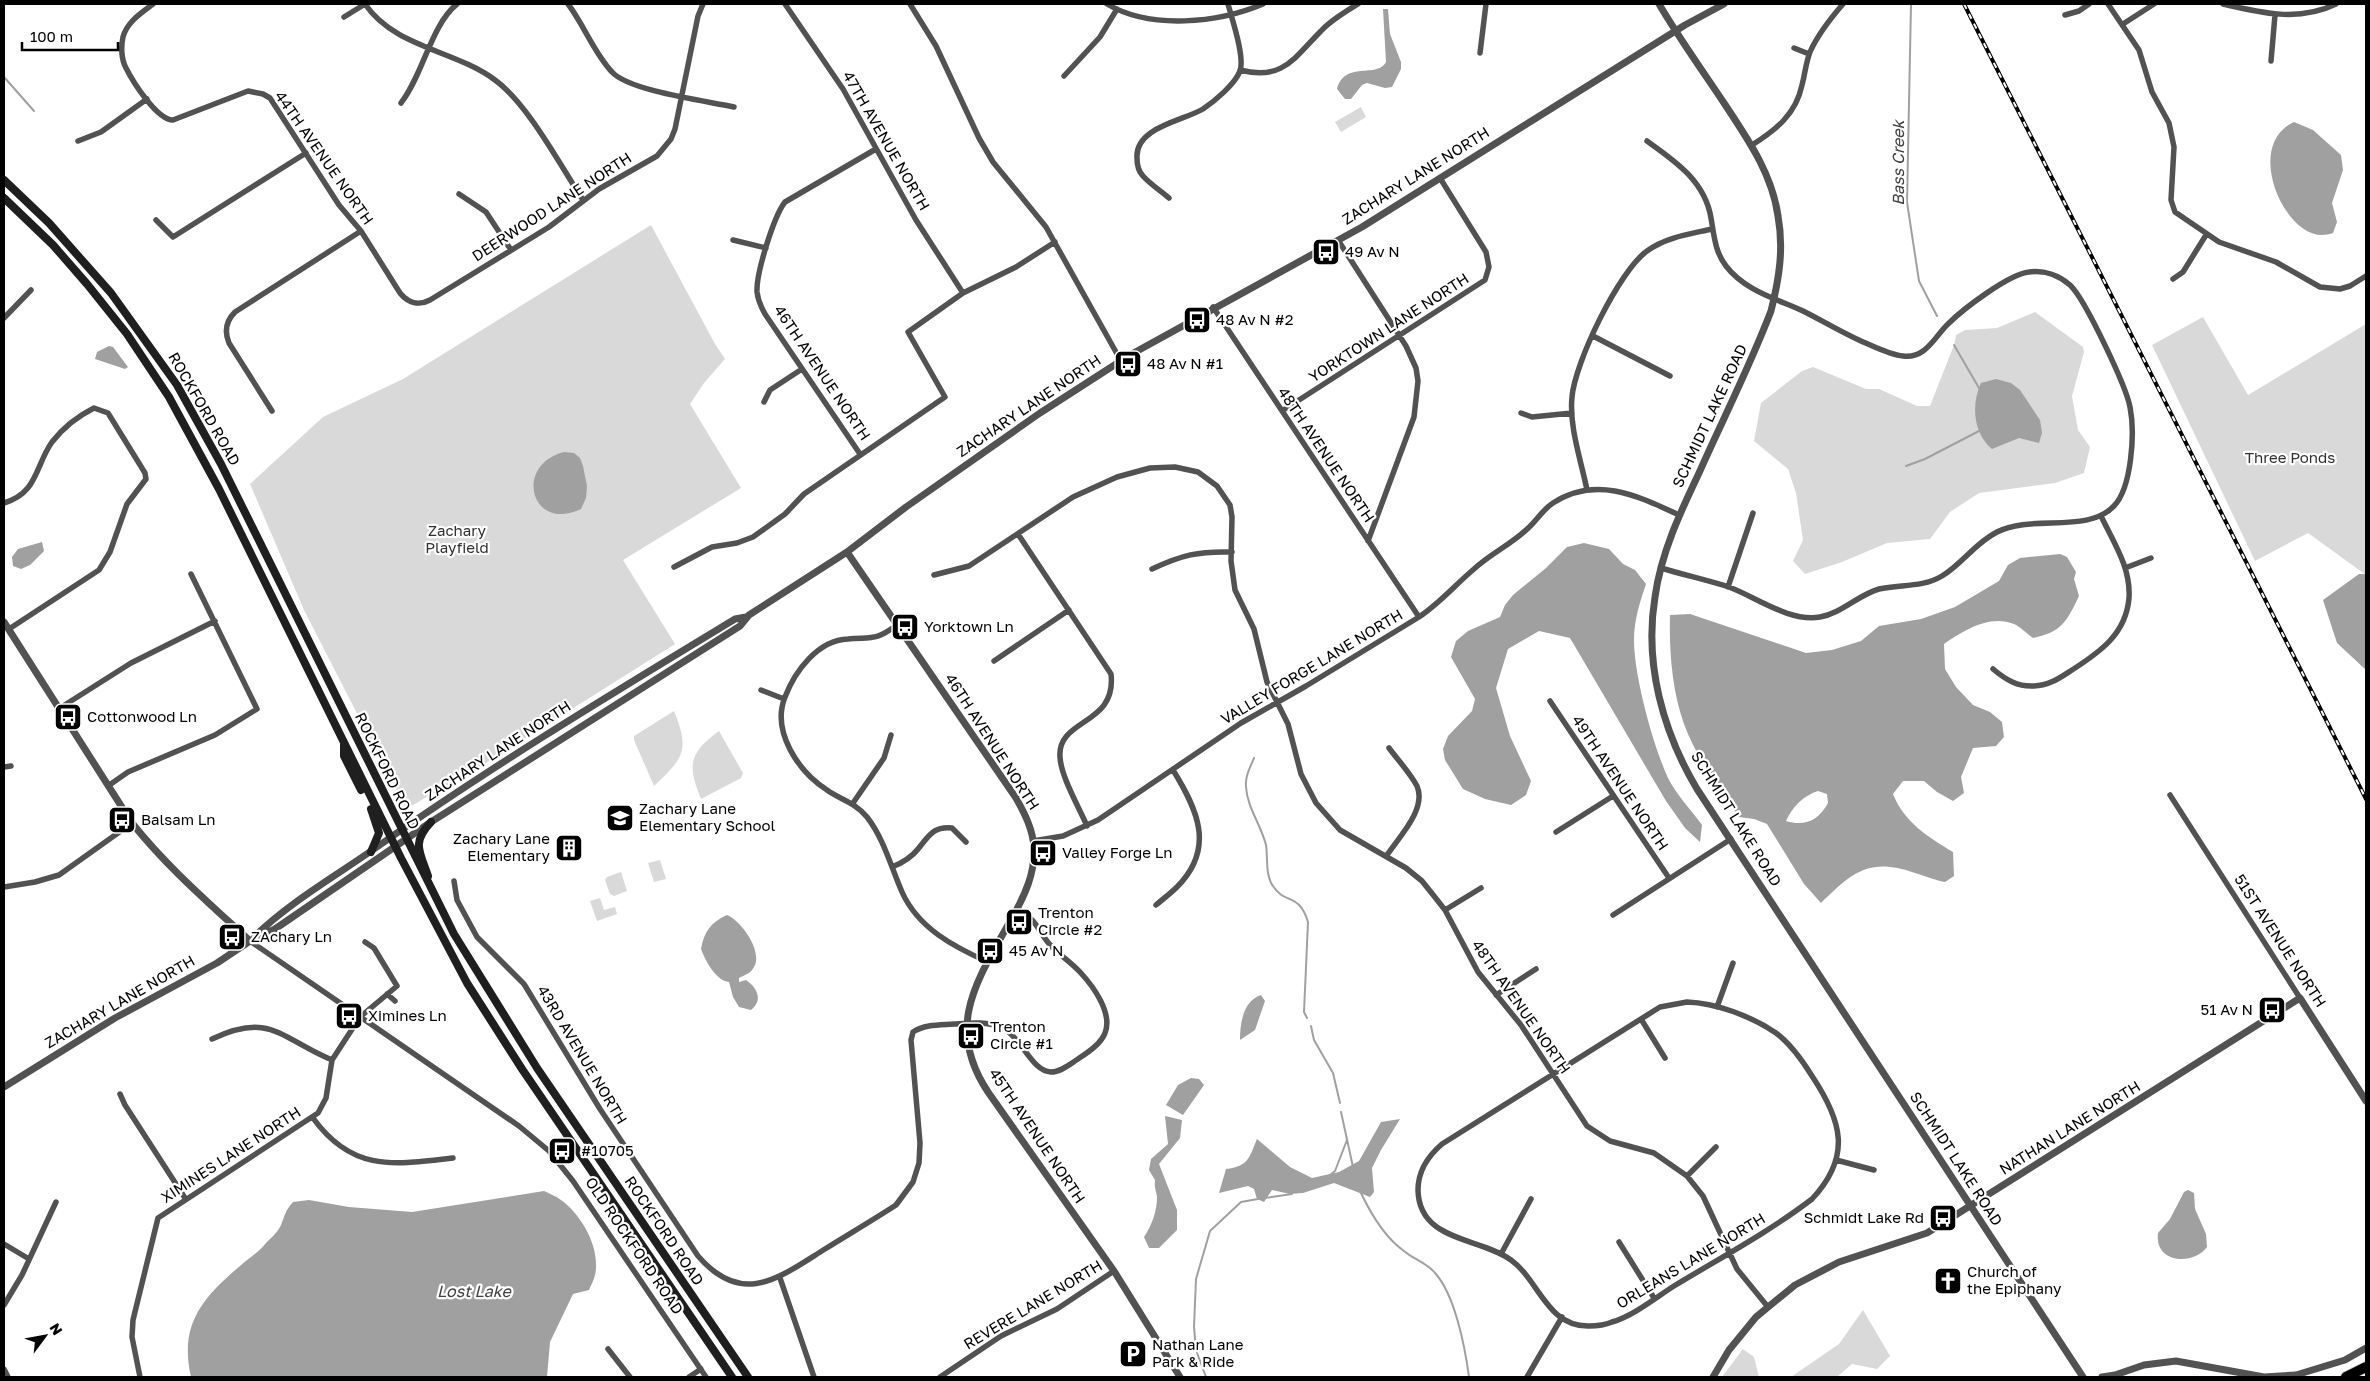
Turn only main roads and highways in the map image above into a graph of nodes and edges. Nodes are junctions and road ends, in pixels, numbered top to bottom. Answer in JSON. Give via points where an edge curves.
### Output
{"nodes":[{"id":1,"x":4,"y":180,"type":"edge"},
{"id":2,"x":4,"y":198,"type":"edge"},
{"id":3,"x":344,"y":743,"type":"junction"},
{"id":4,"x":431,"y":822,"type":"road end"},
{"id":5,"x":370,"y":852,"type":"road end"},
{"id":6,"x":438,"y":904,"type":"junction"},
{"id":7,"x":2366,"y":1367,"type":"edge"},
{"id":8,"x":732,"y":1377,"type":"edge"},
{"id":9,"x":748,"y":1377,"type":"edge"},
{"id":10,"x":2346,"y":1377,"type":"edge"}],
"edges":[{"from":1,"to":6,"type":"main road","name":"ROCKFORD ROAD","via":[[49,223],[111,293],[177,385],[221,464]]},
{"from":2,"to":3,"type":"main road","name":"ROCKFORD ROAD","via":[[92,290],[169,396],[219,489]]},
{"from":3,"to":5,"type":"main road","via":[[344,756],[377,824],[377,839]]},
{"from":3,"to":8,"type":"main road","name":"ROCKFORD ROAD","via":[[446,945],[502,1040]]},
{"from":4,"to":6,"type":"main road","via":[[418,841]]},
{"from":6,"to":9,"type":"main road","name":"ROCKFORD ROAD","via":[[476,973],[532,1060]]},
{"from":7,"to":10,"type":"highway"}]}
